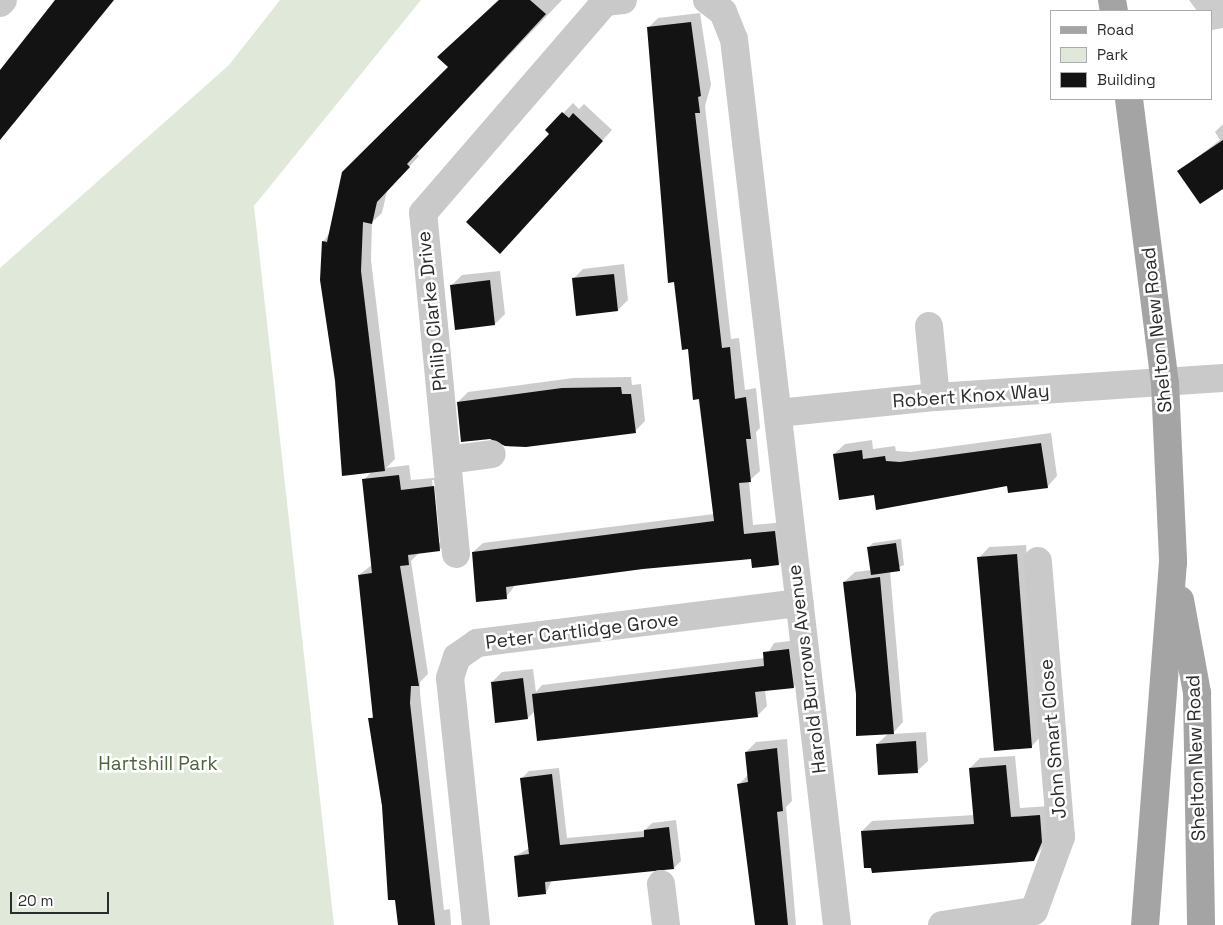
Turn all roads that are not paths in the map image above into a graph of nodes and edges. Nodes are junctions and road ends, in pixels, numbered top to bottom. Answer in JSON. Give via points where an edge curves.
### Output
{"nodes":[{"id":1,"x":3,"y":0,"type":"edge"},
{"id":2,"x":622,"y":0,"type":"edge"},
{"id":3,"x":707,"y":0,"type":"edge"},
{"id":4,"x":0,"y":3,"type":"edge"},
{"id":5,"x":1129,"y":100,"type":"edge"},
{"id":6,"x":929,"y":326,"type":"dead end"},
{"id":7,"x":1223,"y":378,"type":"edge"},
{"id":8,"x":1165,"y":382,"type":"junction"},
{"id":9,"x":936,"y":396,"type":"junction"},
{"id":10,"x":778,"y":413,"type":"junction"},
{"id":11,"x":492,"y":454,"type":"dead end"},
{"id":12,"x":447,"y":460,"type":"junction"},
{"id":13,"x":456,"y":554,"type":"dead end"},
{"id":14,"x":1038,"y":562,"type":"dead end"},
{"id":15,"x":1173,"y":562,"type":"junction"},
{"id":16,"x":800,"y":603,"type":"junction"},
{"id":17,"x":661,"y":884,"type":"dead end"},
{"id":18,"x":1200,"y":917,"type":"edge"},
{"id":19,"x":1038,"y":918,"type":"edge"},
{"id":20,"x":476,"y":925,"type":"edge"},
{"id":21,"x":662,"y":925,"type":"edge"},
{"id":22,"x":837,"y":925,"type":"edge"},
{"id":23,"x":942,"y":925,"type":"edge"},
{"id":24,"x":1145,"y":925,"type":"edge"}],
"edges":[{"from":1,"to":4,"type":"street"},
{"from":2,"to":12,"type":"street","name":"Philip Clarke Drive","via":[[604,2],[423,213]]},
{"from":3,"to":10,"type":"street","via":[[723,12],[734,38]]},
{"from":5,"to":8,"type":"main road","name":"Shelton New Road"},
{"from":6,"to":9,"type":"street"},
{"from":7,"to":8,"type":"street","name":"Robert Knox Way"},
{"from":8,"to":9,"type":"street","name":"Robert Knox Way"},
{"from":8,"to":15,"type":"main road","name":"Shelton New Road"},
{"from":9,"to":10,"type":"street","name":"Robert Knox Way"},
{"from":10,"to":16,"type":"street","name":"Harold Burrows Avenue"},
{"from":11,"to":12,"type":"street"},
{"from":12,"to":13,"type":"street","name":"Philip Clarke Drive"},
{"from":14,"to":19,"type":"street","name":"John Smart Close","via":[[1061,837]]},
{"from":15,"to":18,"type":"main road","name":"Shelton New Road","via":[[1196,693]]},
{"from":15,"to":24,"type":"main road","name":"Shelton New Road"},
{"from":16,"to":20,"type":"street","name":"Peter Cartlidge Grove","via":[[477,643],[457,657],[450,678]]},
{"from":16,"to":22,"type":"street","name":"Harold Burrows Avenue"},
{"from":17,"to":21,"type":"street"},
{"from":19,"to":23,"type":"street","name":"John Smart Close"}]}
